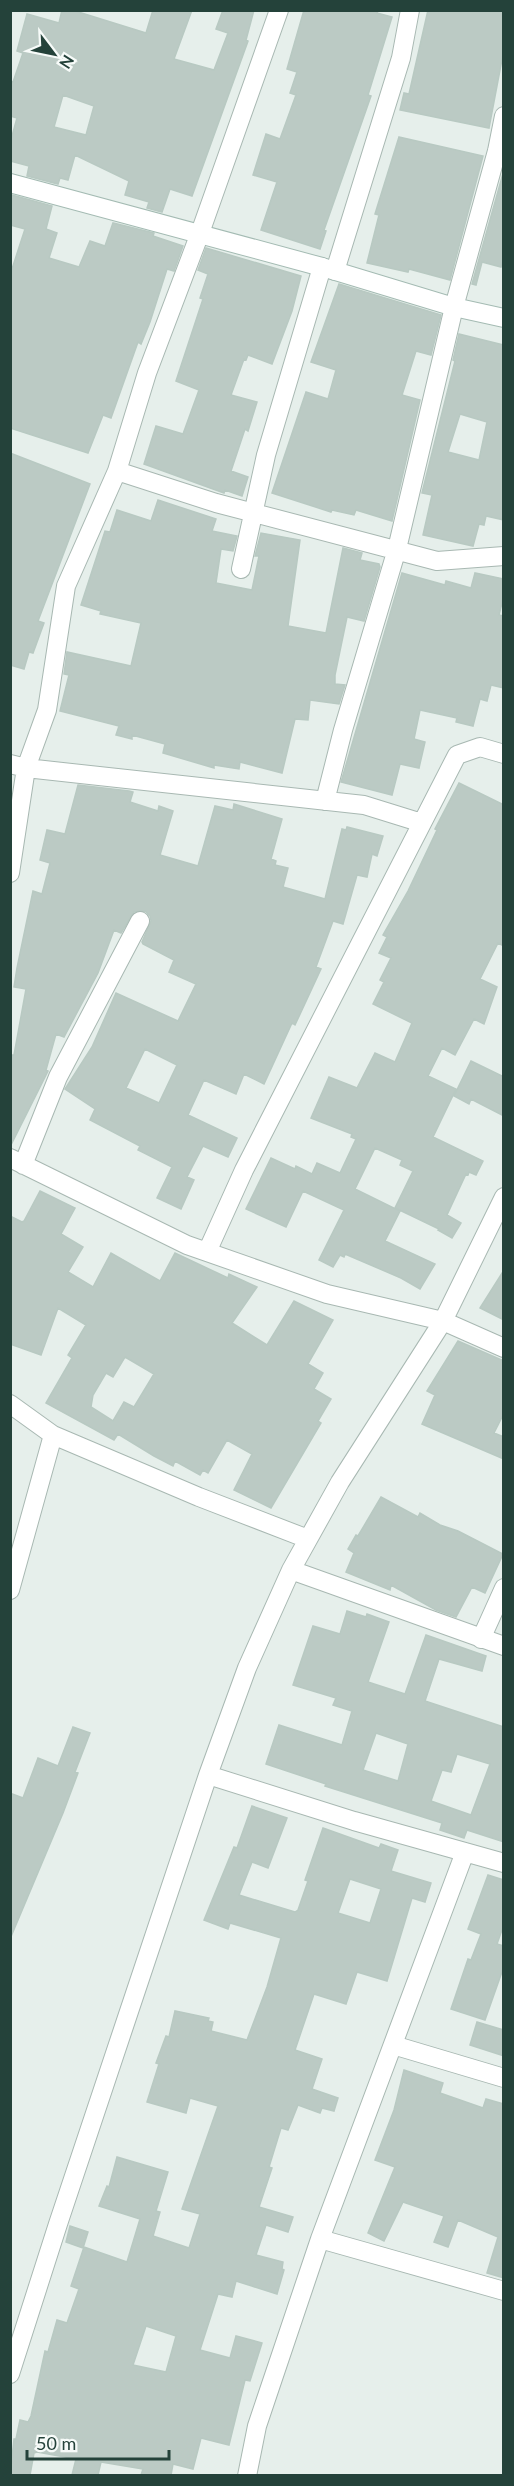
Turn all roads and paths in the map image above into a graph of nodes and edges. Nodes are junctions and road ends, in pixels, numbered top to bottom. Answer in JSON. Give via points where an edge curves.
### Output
{"nodes":[{"id":1,"x":279,"y":10,"type":"edge"},
{"id":2,"x":410,"y":10,"type":"edge"},
{"id":3,"x":504,"y":116,"type":"edge"},
{"id":4,"x":10,"y":183,"type":"edge"},
{"id":5,"x":200,"y":233,"type":"junction"},
{"id":6,"x":329,"y":269,"type":"junction"},
{"id":7,"x":454,"y":307,"type":"junction"},
{"id":8,"x":504,"y":318,"type":"edge"},
{"id":9,"x":117,"y":471,"type":"junction"},
{"id":10,"x":253,"y":513,"type":"junction"},
{"id":11,"x":397,"y":549,"type":"junction"},
{"id":12,"x":504,"y":556,"type":"edge"},
{"id":13,"x":241,"y":569,"type":"dead end"},
{"id":14,"x":504,"y":754,"type":"edge"},
{"id":15,"x":18,"y":766,"type":"edge"},
{"id":16,"x":325,"y":801,"type":"junction"},
{"id":17,"x":422,"y":823,"type":"junction"},
{"id":18,"x":10,"y":873,"type":"edge"},
{"id":19,"x":140,"y":921,"type":"dead end"},
{"id":20,"x":17,"y":1162,"type":"edge"},
{"id":21,"x":504,"y":1197,"type":"edge"},
{"id":22,"x":207,"y":1252,"type":"junction"},
{"id":23,"x":443,"y":1321,"type":"junction"},
{"id":24,"x":504,"y":1348,"type":"edge"},
{"id":25,"x":10,"y":1404,"type":"edge"},
{"id":26,"x":53,"y":1435,"type":"junction"},
{"id":27,"x":308,"y":1539,"type":"junction"},
{"id":28,"x":291,"y":1570,"type":"junction"},
{"id":29,"x":504,"y":1588,"type":"edge"},
{"id":30,"x":10,"y":1590,"type":"edge"},
{"id":31,"x":481,"y":1639,"type":"junction"},
{"id":32,"x":504,"y":1646,"type":"edge"},
{"id":33,"x":208,"y":1775,"type":"junction"},
{"id":34,"x":465,"y":1852,"type":"junction"},
{"id":35,"x":504,"y":1863,"type":"edge"},
{"id":36,"x":393,"y":2045,"type":"junction"},
{"id":37,"x":504,"y":2078,"type":"edge"},
{"id":38,"x":320,"y":2239,"type":"junction"},
{"id":39,"x":504,"y":2291,"type":"edge"},
{"id":40,"x":10,"y":2374,"type":"edge"},
{"id":41,"x":247,"y":2475,"type":"edge"}],
"edges":[{"from":1,"to":5,"type":"street"},
{"from":2,"to":6,"type":"street","via":[[401,58]]},
{"from":3,"to":7,"type":"street"},
{"from":4,"to":5,"type":"street"},
{"from":5,"to":6,"type":"street"},
{"from":5,"to":9,"type":"street","via":[[147,373]]},
{"from":6,"to":7,"type":"street"},
{"from":6,"to":10,"type":"street","via":[[266,455]]},
{"from":7,"to":8,"type":"street"},
{"from":7,"to":11,"type":"street"},
{"from":9,"to":10,"type":"street"},
{"from":9,"to":15,"type":"street","via":[[66,586],[46,710]]},
{"from":10,"to":11,"type":"street"},
{"from":10,"to":13,"type":"street"},
{"from":11,"to":12,"type":"street","via":[[437,561]]},
{"from":11,"to":16,"type":"street"},
{"from":14,"to":17,"type":"street","via":[[480,747],[457,755]]},
{"from":15,"to":16,"type":"street"},
{"from":15,"to":18,"type":"street"},
{"from":16,"to":17,"type":"street","via":[[364,806]]},
{"from":17,"to":22,"type":"street","via":[[244,1170]]},
{"from":19,"to":20,"type":"street"},
{"from":20,"to":22,"type":"street"},
{"from":21,"to":23,"type":"street"},
{"from":22,"to":23,"type":"street","via":[[327,1294]]},
{"from":23,"to":24,"type":"street"},
{"from":23,"to":27,"type":"street"},
{"from":25,"to":26,"type":"street"},
{"from":26,"to":27,"type":"street"},
{"from":26,"to":30,"type":"street"},
{"from":27,"to":28,"type":"street"},
{"from":28,"to":31,"type":"street"},
{"from":28,"to":33,"type":"street","via":[[247,1668]]},
{"from":29,"to":31,"type":"street"},
{"from":31,"to":32,"type":"street"},
{"from":33,"to":34,"type":"street"},
{"from":33,"to":40,"type":"street"},
{"from":34,"to":35,"type":"street"},
{"from":34,"to":36,"type":"street"},
{"from":36,"to":37,"type":"street"},
{"from":36,"to":38,"type":"street"},
{"from":38,"to":39,"type":"street"},
{"from":38,"to":41,"type":"street","via":[[257,2426]]}]}
